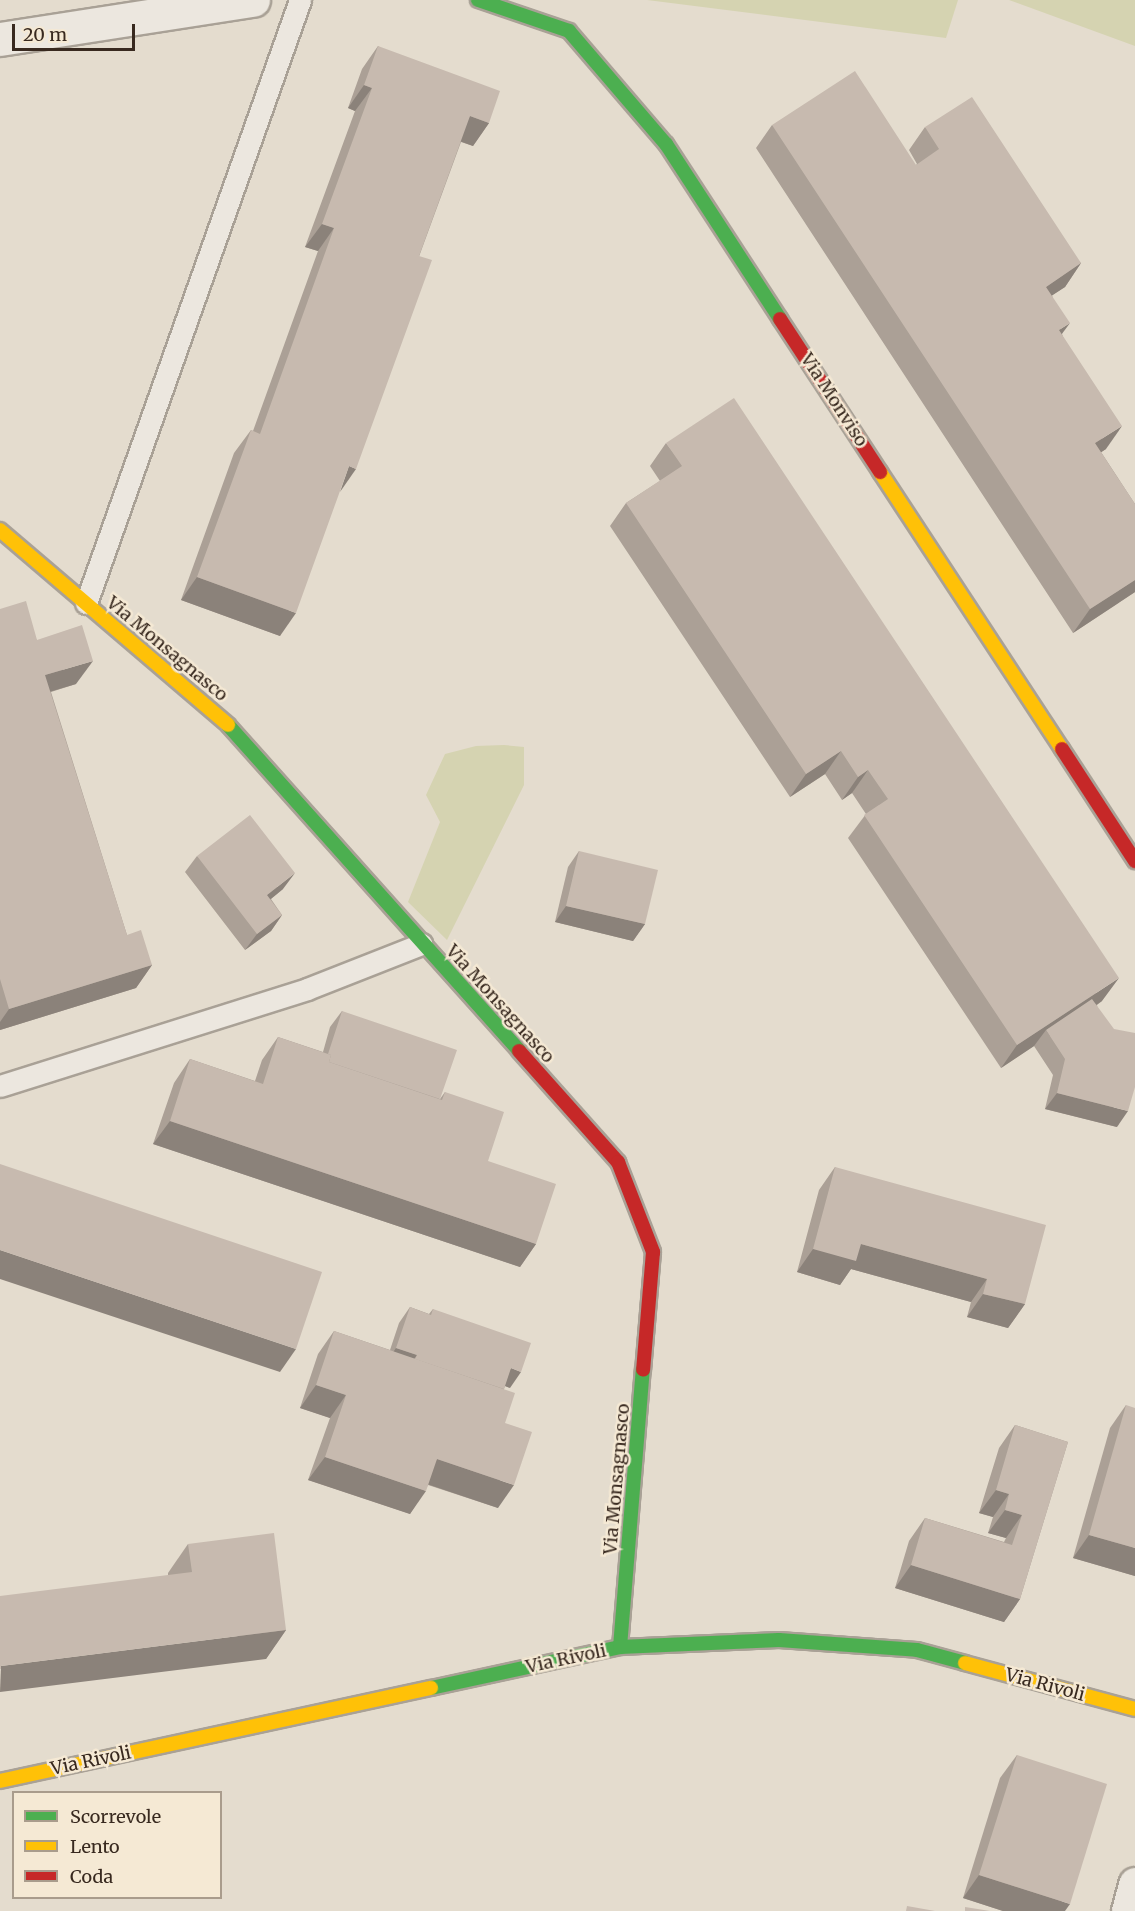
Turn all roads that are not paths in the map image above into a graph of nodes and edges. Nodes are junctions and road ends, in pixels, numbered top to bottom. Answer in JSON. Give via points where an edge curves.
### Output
{"nodes":[{"id":1,"x":253,"y":0,"type":"edge"},
{"id":2,"x":300,"y":0,"type":"edge"},
{"id":3,"x":478,"y":0,"type":"edge"},
{"id":4,"x":0,"y":39,"type":"edge"},
{"id":5,"x":0,"y":530,"type":"edge"},
{"id":6,"x":86,"y":603,"type":"junction"},
{"id":7,"x":1135,"y":861,"type":"edge"},
{"id":8,"x":421,"y":944,"type":"junction"},
{"id":9,"x":0,"y":1086,"type":"edge"},
{"id":10,"x":620,"y":1647,"type":"junction"},
{"id":11,"x":1135,"y":1709,"type":"edge"},
{"id":12,"x":0,"y":1780,"type":"edge"},
{"id":13,"x":1135,"y":1884,"type":"edge"},
{"id":14,"x":1128,"y":1911,"type":"edge"}],
"edges":[{"from":1,"to":4,"type":"street"},
{"from":2,"to":6,"type":"lane"},
{"from":3,"to":7,"type":"street","name":"Via Monviso","via":[[569,31],[666,144]]},
{"from":5,"to":6,"type":"street","name":"Via Monsagnasco"},
{"from":6,"to":8,"type":"street","name":"Via Monsagnasco","via":[[225,723]]},
{"from":8,"to":9,"type":"lane","via":[[307,988]]},
{"from":8,"to":10,"type":"street","name":"Via Monsagnasco","via":[[618,1162],[653,1252]]},
{"from":10,"to":11,"type":"street","name":"Via Rivoli","via":[[779,1640],[917,1650]]},
{"from":10,"to":12,"type":"street","name":"Via Rivoli"},
{"from":13,"to":14,"type":"street"}]}
